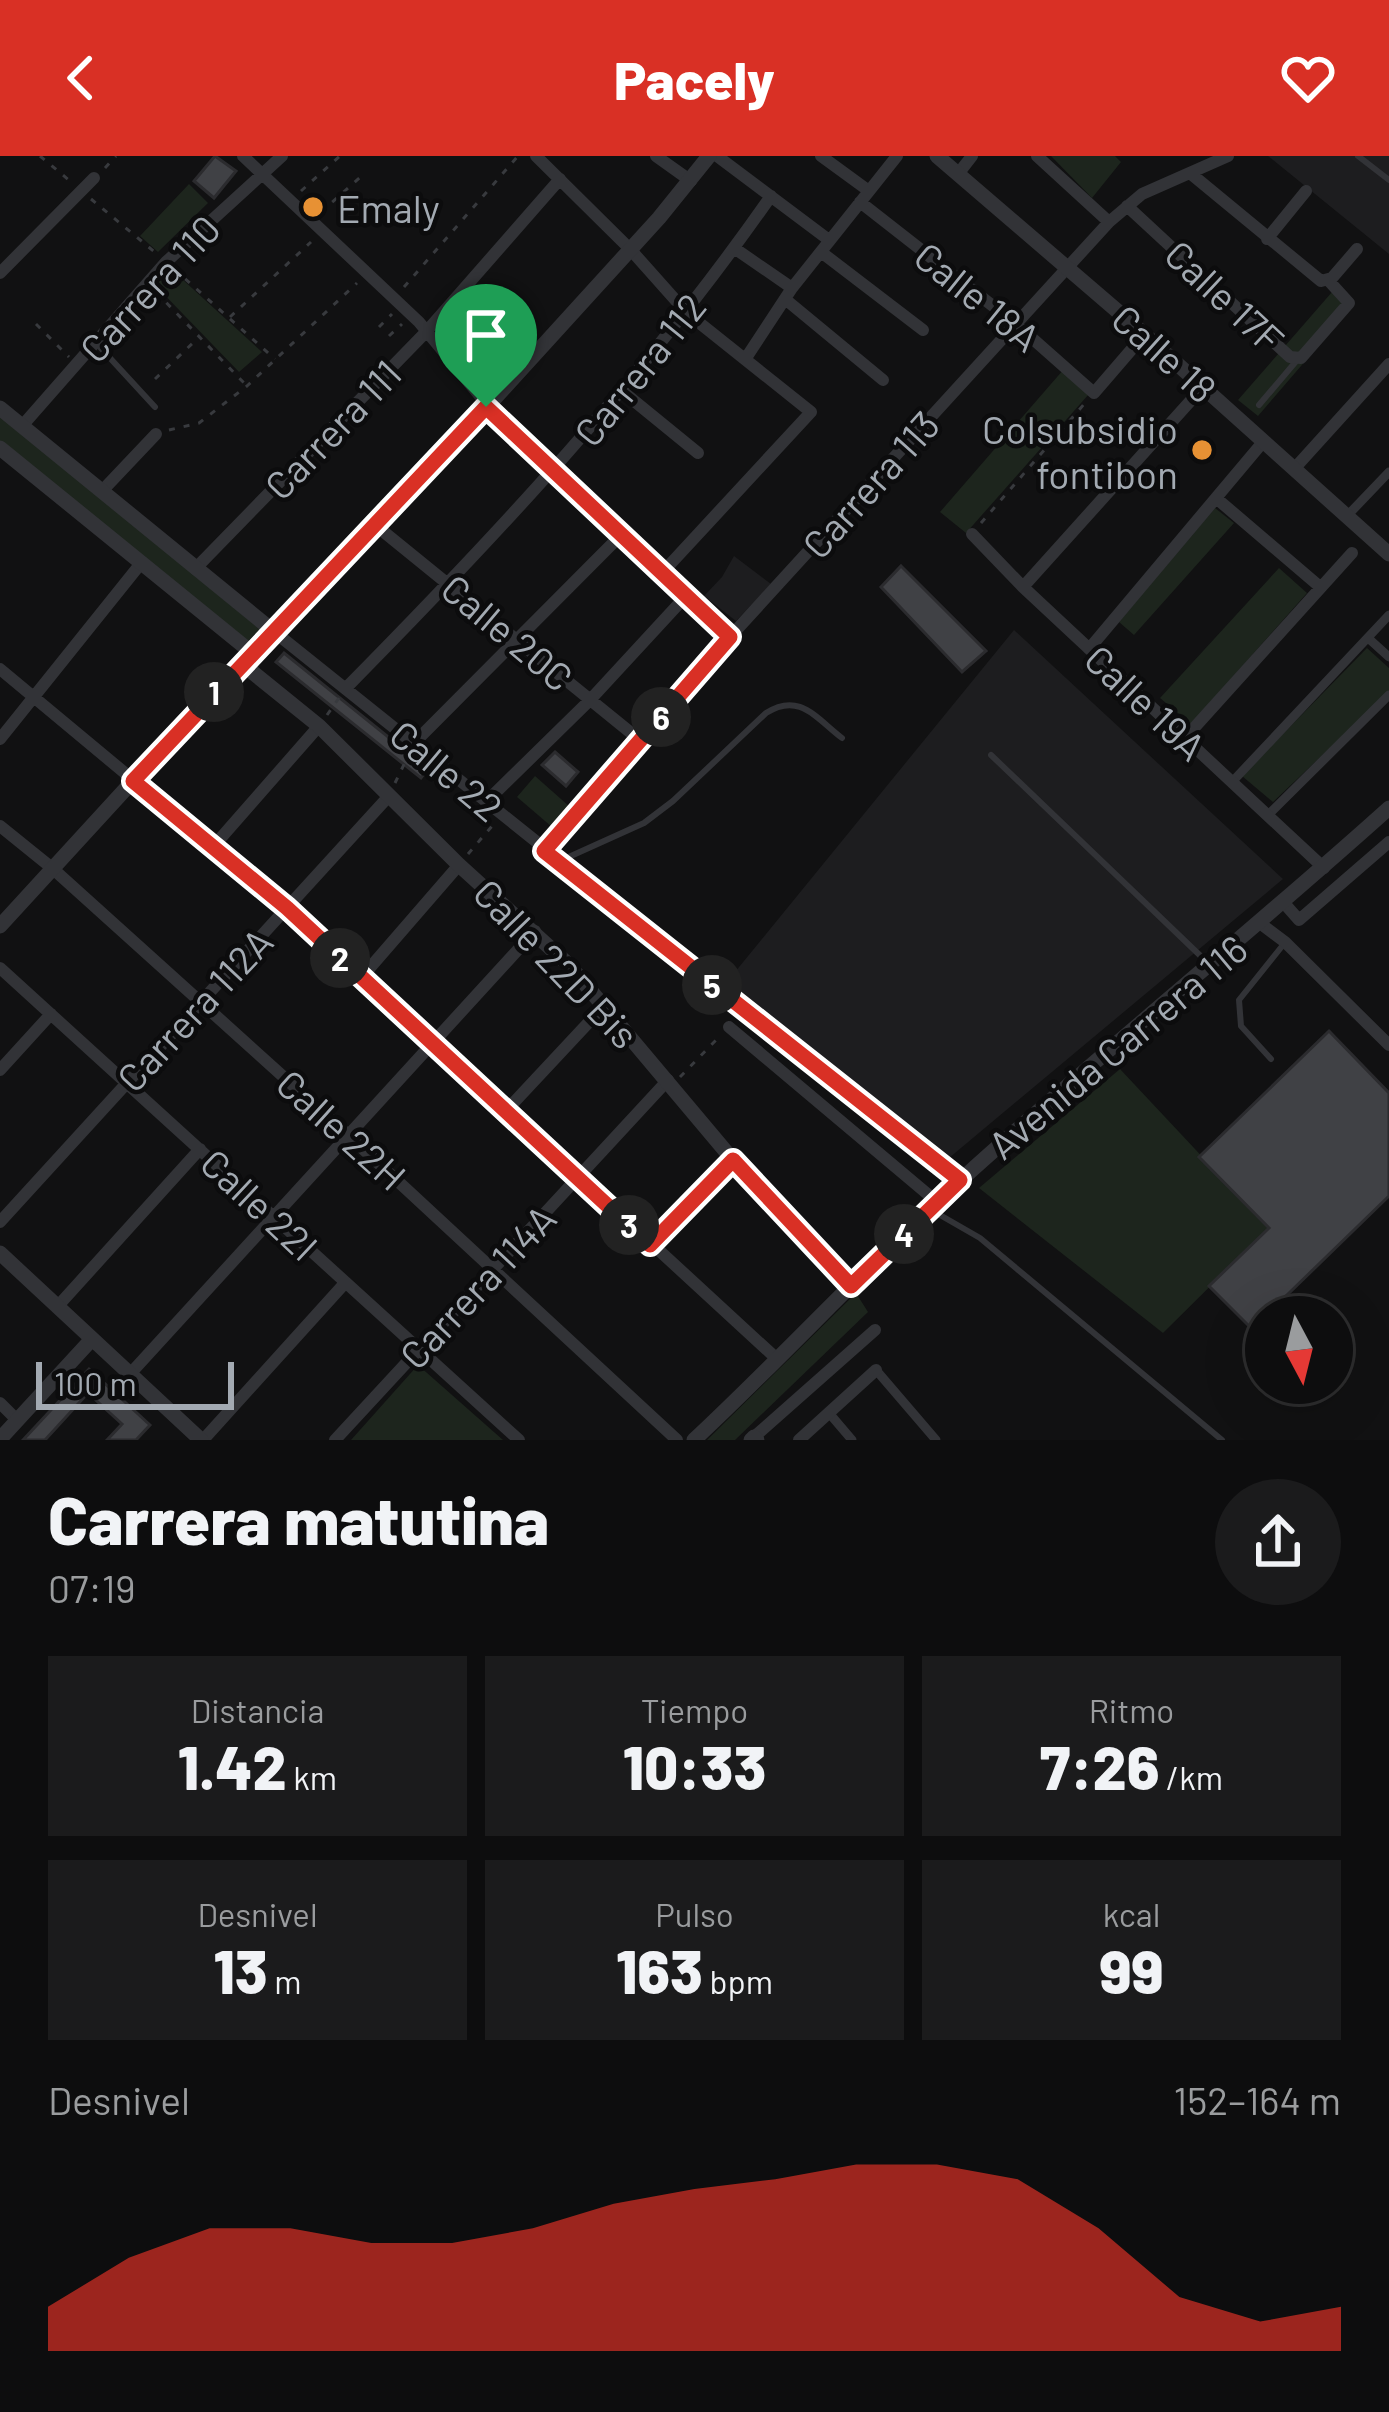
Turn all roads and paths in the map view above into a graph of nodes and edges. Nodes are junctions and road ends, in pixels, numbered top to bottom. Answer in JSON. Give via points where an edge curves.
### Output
{"nodes":[{"id":1,"x":40,"y":156,"type":"edge"},
{"id":2,"x":116,"y":156,"type":"edge"},
{"id":3,"x":243,"y":156,"type":"edge"},
{"id":4,"x":282,"y":156,"type":"edge"},
{"id":5,"x":340,"y":156,"type":"edge"},
{"id":6,"x":518,"y":156,"type":"edge"},
{"id":7,"x":656,"y":156,"type":"edge"},
{"id":8,"x":713,"y":156,"type":"edge"},
{"id":9,"x":821,"y":156,"type":"edge"},
{"id":10,"x":897,"y":156,"type":"edge"},
{"id":11,"x":937,"y":156,"type":"edge"},
{"id":12,"x":973,"y":156,"type":"edge"},
{"id":13,"x":1037,"y":156,"type":"edge"},
{"id":14,"x":1228,"y":156,"type":"edge"},
{"id":15,"x":1358,"y":156,"type":"edge"},
{"id":16,"x":543,"y":158,"type":"edge"},
{"id":17,"x":262,"y":173,"type":"junction"},
{"id":18,"x":365,"y":173,"type":"dead end"},
{"id":19,"x":1190,"y":173,"type":"junction"},
{"id":20,"x":958,"y":174,"type":"junction"},
{"id":21,"x":94,"y":178,"type":"joint"},
{"id":22,"x":560,"y":179,"type":"junction"},
{"id":23,"x":1389,"y":180,"type":"edge"},
{"id":24,"x":691,"y":181,"type":"junction"},
{"id":25,"x":82,"y":191,"type":"junction"},
{"id":26,"x":1306,"y":191,"type":"dead end"},
{"id":27,"x":771,"y":196,"type":"junction"},
{"id":28,"x":865,"y":196,"type":"junction"},
{"id":29,"x":291,"y":201,"type":"junction"},
{"id":30,"x":1126,"y":206,"type":"junction"},
{"id":31,"x":1108,"y":222,"type":"junction"},
{"id":32,"x":318,"y":226,"type":"junction"},
{"id":33,"x":1267,"y":238,"type":"junction"},
{"id":34,"x":825,"y":246,"type":"junction"},
{"id":35,"x":734,"y":248,"type":"junction"},
{"id":36,"x":631,"y":249,"type":"junction"},
{"id":37,"x":1357,"y":249,"type":"dead end"},
{"id":38,"x":166,"y":262,"type":"junction"},
{"id":39,"x":1067,"y":266,"type":"junction"},
{"id":40,"x":1,"y":271,"type":"edge"},
{"id":41,"x":369,"y":273,"type":"junction"},
{"id":42,"x":1328,"y":281,"type":"junction"},
{"id":43,"x":146,"y":282,"type":"junction"},
{"id":44,"x":788,"y":294,"type":"junction"},
{"id":45,"x":403,"y":306,"type":"junction"},
{"id":46,"x":687,"y":313,"type":"junction"},
{"id":47,"x":229,"y":318,"type":"junction"},
{"id":48,"x":35,"y":324,"type":"dead end"},
{"id":49,"x":1016,"y":324,"type":"junction"},
{"id":50,"x":379,"y":327,"type":"dead end"},
{"id":51,"x":923,"y":330,"type":"dead end"},
{"id":52,"x":426,"y":332,"type":"junction"},
{"id":53,"x":1144,"y":335,"type":"junction"},
{"id":54,"x":199,"y":336,"type":"junction"},
{"id":55,"x":389,"y":336,"type":"dead end"},
{"id":56,"x":95,"y":343,"type":"junction"},
{"id":57,"x":746,"y":358,"type":"junction"},
{"id":58,"x":275,"y":359,"type":"junction"},
{"id":59,"x":1298,"y":359,"type":"junction"},
{"id":60,"x":76,"y":364,"type":"junction"},
{"id":61,"x":1389,"y":364,"type":"edge"},
{"id":62,"x":155,"y":379,"type":"dead end"},
{"id":63,"x":883,"y":380,"type":"dead end"},
{"id":64,"x":248,"y":386,"type":"junction"},
{"id":65,"x":1203,"y":388,"type":"junction"},
{"id":66,"x":622,"y":391,"type":"junction"},
{"id":67,"x":1094,"y":393,"type":"junction"},
{"id":68,"x":1259,"y":405,"type":"dead end"},
{"id":69,"x":155,"y":407,"type":"dead end"},
{"id":70,"x":486,"y":407,"type":"junction"},
{"id":71,"x":0,"y":408,"type":"edge"},
{"id":72,"x":22,"y":425,"type":"junction"},
{"id":73,"x":156,"y":434,"type":"joint"},
{"id":74,"x":1263,"y":442,"type":"junction"},
{"id":75,"x":0,"y":448,"type":"edge"},
{"id":76,"x":698,"y":453,"type":"dead end"},
{"id":77,"x":1294,"y":469,"type":"junction"},
{"id":78,"x":554,"y":471,"type":"junction"},
{"id":79,"x":1389,"y":472,"type":"edge"},
{"id":80,"x":102,"y":491,"type":"junction"},
{"id":81,"x":1216,"y":498,"type":"junction"},
{"id":82,"x":1347,"y":516,"type":"junction"},
{"id":83,"x":374,"y":524,"type":"junction"},
{"id":84,"x":972,"y":534,"type":"joint"},
{"id":85,"x":621,"y":535,"type":"junction"},
{"id":86,"x":1352,"y":553,"type":"dead end"},
{"id":87,"x":1389,"y":554,"type":"edge"},
{"id":88,"x":142,"y":562,"type":"junction"},
{"id":89,"x":195,"y":568,"type":"junction"},
{"id":90,"x":662,"y":573,"type":"junction"},
{"id":91,"x":450,"y":582,"type":"junction"},
{"id":92,"x":1319,"y":586,"type":"junction"},
{"id":93,"x":1023,"y":587,"type":"junction"},
{"id":94,"x":686,"y":596,"type":"junction"},
{"id":95,"x":1389,"y":615,"type":"edge"},
{"id":96,"x":272,"y":630,"type":"junction"},
{"id":97,"x":730,"y":637,"type":"junction"},
{"id":98,"x":1368,"y":638,"type":"junction"},
{"id":99,"x":518,"y":639,"type":"junction"},
{"id":100,"x":1089,"y":649,"type":"junction"},
{"id":101,"x":1389,"y":657,"type":"edge"},
{"id":102,"x":246,"y":658,"type":"junction"},
{"id":103,"x":0,"y":669,"type":"edge"},
{"id":104,"x":346,"y":688,"type":"junction"},
{"id":105,"x":1389,"y":695,"type":"edge"},
{"id":106,"x":35,"y":697,"type":"junction"},
{"id":107,"x":590,"y":700,"type":"junction"},
{"id":108,"x":319,"y":726,"type":"junction"},
{"id":109,"x":842,"y":738,"type":"dead end"},
{"id":110,"x":1185,"y":738,"type":"junction"},
{"id":111,"x":0,"y":739,"type":"edge"},
{"id":112,"x":641,"y":741,"type":"junction"},
{"id":113,"x":414,"y":742,"type":"junction"},
{"id":114,"x":991,"y":755,"type":"dead end"},
{"id":115,"x":133,"y":781,"type":"junction"},
{"id":116,"x":1232,"y":782,"type":"junction"},
{"id":117,"x":388,"y":796,"type":"junction"},
{"id":118,"x":486,"y":802,"type":"junction"},
{"id":119,"x":1389,"y":808,"type":"edge"},
{"id":120,"x":1268,"y":815,"type":"junction"},
{"id":121,"x":501,"y":816,"type":"junction"},
{"id":122,"x":0,"y":826,"type":"edge"},
{"id":123,"x":1389,"y":842,"type":"edge"},
{"id":124,"x":212,"y":848,"type":"junction"},
{"id":125,"x":544,"y":851,"type":"junction"},
{"id":126,"x":557,"y":862,"type":"junction"},
{"id":127,"x":459,"y":865,"type":"junction"},
{"id":128,"x":52,"y":868,"type":"junction"},
{"id":129,"x":1324,"y":868,"type":"junction"},
{"id":130,"x":1284,"y":903,"type":"junction"},
{"id":131,"x":287,"y":908,"type":"junction"},
{"id":132,"x":1261,"y":924,"type":"junction"},
{"id":133,"x":0,"y":926,"type":"edge"},
{"id":134,"x":536,"y":931,"type":"junction"},
{"id":135,"x":1286,"y":942,"type":"junction"},
{"id":136,"x":1210,"y":965,"type":"junction"},
{"id":137,"x":0,"y":968,"type":"edge"},
{"id":138,"x":361,"y":978,"type":"junction"},
{"id":139,"x":200,"y":1002,"type":"junction"},
{"id":140,"x":604,"y":1006,"type":"junction"},
{"id":141,"x":51,"y":1014,"type":"junction"},
{"id":142,"x":729,"y":1027,"type":"joint"},
{"id":143,"x":432,"y":1044,"type":"junction"},
{"id":144,"x":1389,"y":1045,"type":"edge"},
{"id":145,"x":1271,"y":1059,"type":"dead end"},
{"id":146,"x":0,"y":1070,"type":"edge"},
{"id":147,"x":126,"y":1080,"type":"junction"},
{"id":148,"x":670,"y":1082,"type":"junction"},
{"id":149,"x":506,"y":1112,"type":"junction"},
{"id":150,"x":348,"y":1135,"type":"junction"},
{"id":151,"x":200,"y":1149,"type":"junction"},
{"id":152,"x":733,"y":1160,"type":"junction"},
{"id":153,"x":579,"y":1177,"type":"junction"},
{"id":154,"x":960,"y":1180,"type":"junction"},
{"id":155,"x":933,"y":1206,"type":"junction"},
{"id":156,"x":274,"y":1216,"type":"junction"},
{"id":157,"x":0,"y":1222,"type":"edge"},
{"id":158,"x":650,"y":1245,"type":"junction"},
{"id":159,"x":0,"y":1253,"type":"edge"},
{"id":160,"x":494,"y":1269,"type":"junction"},
{"id":161,"x":345,"y":1283,"type":"junction"},
{"id":162,"x":851,"y":1286,"type":"junction"},
{"id":163,"x":57,"y":1306,"type":"junction"},
{"id":164,"x":875,"y":1330,"type":"dead end"},
{"id":165,"x":92,"y":1340,"type":"junction"},
{"id":166,"x":418,"y":1348,"type":"junction"},
{"id":167,"x":777,"y":1358,"type":"junction"},
{"id":168,"x":876,"y":1370,"type":"joint"},
{"id":169,"x":130,"y":1374,"type":"junction"},
{"id":170,"x":0,"y":1403,"type":"edge"},
{"id":171,"x":829,"y":1413,"type":"junction"},
{"id":172,"x":17,"y":1420,"type":"junction"},
{"id":173,"x":0,"y":1438,"type":"edge"},
{"id":174,"x":754,"y":1439,"type":"edge"},
{"id":175,"x":202,"y":1440,"type":"edge"},
{"id":176,"x":335,"y":1440,"type":"edge"},
{"id":177,"x":519,"y":1440,"type":"edge"},
{"id":178,"x":676,"y":1440,"type":"edge"},
{"id":179,"x":694,"y":1440,"type":"edge"},
{"id":180,"x":800,"y":1440,"type":"edge"},
{"id":181,"x":852,"y":1440,"type":"edge"},
{"id":182,"x":936,"y":1440,"type":"edge"},
{"id":183,"x":1222,"y":1440,"type":"edge"}],
"edges":[{"from":1,"to":25,"type":"path"},
{"from":2,"to":21,"type":"path"},
{"from":3,"to":17,"type":"street"},
{"from":4,"to":17,"type":"street","name":"Carrera 110"},
{"from":5,"to":29,"type":"path"},
{"from":6,"to":45,"type":"path"},
{"from":7,"to":24,"type":"street"},
{"from":8,"to":24,"type":"street"},
{"from":8,"to":27,"type":"street"},
{"from":9,"to":28,"type":"street","name":"Calle 18A"},
{"from":10,"to":28,"type":"street"},
{"from":11,"to":20,"type":"street","name":"Calle 18"},
{"from":12,"to":20,"type":"street"},
{"from":13,"to":31,"type":"street"},
{"from":14,"to":19,"type":"street","name":"Carrera 113"},
{"from":15,"to":23,"type":"lane"},
{"from":16,"to":22,"type":"street"},
{"from":17,"to":29,"type":"street"},
{"from":17,"to":38,"type":"street","name":"Carrera 110"},
{"from":18,"to":32,"type":"path"},
{"from":19,"to":30,"type":"street","name":"Carrera 113"},
{"from":19,"to":33,"type":"street"},
{"from":20,"to":39,"type":"street","name":"Calle 18"},
{"from":21,"to":25,"type":"street"},
{"from":22,"to":36,"type":"street"},
{"from":22,"to":52,"type":"street","name":"Carrera 111"},
{"from":24,"to":36,"type":"street"},
{"from":25,"to":38,"type":"path"},
{"from":25,"to":40,"type":"street"},
{"from":26,"to":33,"type":"street"},
{"from":27,"to":34,"type":"street"},
{"from":27,"to":35,"type":"street","name":"Carrera 112"},
{"from":28,"to":34,"type":"street"},
{"from":28,"to":49,"type":"street","name":"Calle 18A"},
{"from":29,"to":32,"type":"street"},
{"from":30,"to":31,"type":"street","name":"Carrera 113"},
{"from":30,"to":59,"type":"street","name":"Calle 17F"},
{"from":31,"to":39,"type":"street","name":"Carrera 113"},
{"from":32,"to":41,"type":"street"},
{"from":32,"to":47,"type":"path"},
{"from":33,"to":42,"type":"street"},
{"from":34,"to":44,"type":"street"},
{"from":34,"to":51,"type":"street"},
{"from":35,"to":44,"type":"street"},
{"from":35,"to":46,"type":"street","name":"Carrera 112"},
{"from":36,"to":46,"type":"street"},
{"from":36,"to":70,"type":"street"},
{"from":37,"to":42,"type":"street"},
{"from":38,"to":43,"type":"street","name":"Carrera 110"},
{"from":38,"to":47,"type":"path"},
{"from":39,"to":49,"type":"street","name":"Carrera 113"},
{"from":39,"to":53,"type":"street","name":"Calle 18"},
{"from":41,"to":45,"type":"street"},
{"from":41,"to":58,"type":"path"},
{"from":42,"to":59,"type":"street","name":"Calle 17F","via":[[1349,303]]},
{"from":43,"to":54,"type":"path"},
{"from":43,"to":56,"type":"street","name":"Carrera 110"},
{"from":44,"to":57,"type":"street"},
{"from":44,"to":63,"type":"street"},
{"from":45,"to":50,"type":"path"},
{"from":45,"to":52,"type":"street"},
{"from":45,"to":55,"type":"path"},
{"from":46,"to":57,"type":"street"},
{"from":46,"to":66,"type":"street","name":"Carrera 112"},
{"from":47,"to":58,"type":"path"},
{"from":48,"to":60,"type":"path"},
{"from":49,"to":67,"type":"street","name":"Calle 18A"},
{"from":49,"to":97,"type":"street","name":"Carrera 113"},
{"from":52,"to":70,"type":"street"},
{"from":52,"to":89,"type":"street","name":"Carrera 111"},
{"from":53,"to":65,"type":"street","name":"Calle 18"},
{"from":53,"to":67,"type":"street"},
{"from":54,"to":62,"type":"path"},
{"from":54,"to":64,"type":"path"},
{"from":56,"to":60,"type":"street","name":"Carrera 110"},
{"from":56,"to":69,"type":"lane"},
{"from":57,"to":90,"type":"street","via":[[811,412]]},
{"from":58,"to":64,"type":"path"},
{"from":59,"to":68,"type":"lane"},
{"from":60,"to":72,"type":"street","name":"Carrera 110"},
{"from":61,"to":77,"type":"street"},
{"from":64,"to":73,"type":"path","via":[[199,423]]},
{"from":65,"to":74,"type":"street","name":"Calle 18"},
{"from":65,"to":93,"type":"street"},
{"from":66,"to":76,"type":"street"},
{"from":66,"to":78,"type":"street","name":"Carrera 112"},
{"from":67,"to":84,"type":"path"},
{"from":70,"to":78,"type":"street"},
{"from":70,"to":83,"type":"street"},
{"from":71,"to":72,"type":"street"},
{"from":72,"to":80,"type":"street"},
{"from":73,"to":80,"type":"street"},
{"from":74,"to":77,"type":"street","name":"Calle 18"},
{"from":74,"to":81,"type":"street"},
{"from":75,"to":88,"type":"street","name":"Calle 22D Bis"},
{"from":77,"to":82,"type":"street","name":"Calle 18"},
{"from":78,"to":85,"type":"street"},
{"from":78,"to":91,"type":"street","name":"Carrera 112"},
{"from":79,"to":82,"type":"street"},
{"from":80,"to":89,"type":"street"},
{"from":81,"to":92,"type":"street"},
{"from":81,"to":100,"type":"street"},
{"from":82,"to":87,"type":"street","name":"Calle 18"},
{"from":83,"to":91,"type":"street","name":"Calle 20C"},
{"from":83,"to":96,"type":"street"},
{"from":84,"to":93,"type":"street","name":"Calle 19A"},
{"from":85,"to":90,"type":"street"},
{"from":85,"to":99,"type":"street"},
{"from":86,"to":92,"type":"street"},
{"from":88,"to":102,"type":"street","name":"Calle 22D Bis"},
{"from":88,"to":106,"type":"street"},
{"from":89,"to":96,"type":"street"},
{"from":90,"to":94,"type":"street"},
{"from":91,"to":99,"type":"street","name":"Calle 20C"},
{"from":91,"to":104,"type":"street","name":"Carrera 112"},
{"from":92,"to":110,"type":"street"},
{"from":93,"to":100,"type":"street","name":"Calle 19A"},
{"from":94,"to":97,"type":"street"},
{"from":94,"to":107,"type":"street"},
{"from":95,"to":98,"type":"street"},
{"from":96,"to":102,"type":"street"},
{"from":96,"to":104,"type":"street","name":"Calle 22"},
{"from":97,"to":112,"type":"street","name":"Carrera 113"},
{"from":98,"to":101,"type":"street"},
{"from":98,"to":116,"type":"street"},
{"from":99,"to":107,"type":"street","name":"Calle 20C"},
{"from":99,"to":113,"type":"street"},
{"from":100,"to":110,"type":"street","name":"Calle 19A"},
{"from":102,"to":108,"type":"street","name":"Calle 22D Bis"},
{"from":102,"to":115,"type":"street"},
{"from":103,"to":106,"type":"street"},
{"from":104,"to":108,"type":"path"},
{"from":104,"to":113,"type":"street","name":"Calle 22"},
{"from":105,"to":120,"type":"street"},
{"from":106,"to":111,"type":"street"},
{"from":106,"to":115,"type":"street"},
{"from":107,"to":112,"type":"street","name":"Calle 20C"},
{"from":107,"to":118,"type":"street"},
{"from":108,"to":117,"type":"street","name":"Calle 22D Bis"},
{"from":108,"to":124,"type":"street"},
{"from":109,"to":126,"type":"lane","via":[[795,703],[782,703],[644,823]]},
{"from":110,"to":116,"type":"street","name":"Calle 19A"},
{"from":112,"to":125,"type":"street","name":"Carrera 113"},
{"from":113,"to":117,"type":"path"},
{"from":113,"to":118,"type":"street","name":"Calle 22"},
{"from":114,"to":136,"type":"lane"},
{"from":115,"to":124,"type":"street"},
{"from":115,"to":128,"type":"street"},
{"from":116,"to":120,"type":"street","name":"Calle 19A"},
{"from":117,"to":127,"type":"street","name":"Calle 22D Bis"},
{"from":117,"to":131,"type":"street","name":"Carrera 112A"},
{"from":118,"to":121,"type":"street","name":"Calle 22"},
{"from":119,"to":129,"type":"street","name":"Avenida Carrera 116"},
{"from":120,"to":129,"type":"street","name":"Calle 19A"},
{"from":121,"to":125,"type":"street","name":"Calle 22"},
{"from":121,"to":127,"type":"path"},
{"from":122,"to":128,"type":"street","name":"Calle 22H"},
{"from":123,"to":130,"type":"street","via":[[1299,920]]},
{"from":124,"to":131,"type":"street"},
{"from":125,"to":126,"type":"street","name":"Calle 22"},
{"from":126,"to":154,"type":"street","name":"Calle 22"},
{"from":127,"to":134,"type":"street","name":"Calle 22D Bis"},
{"from":127,"to":138,"type":"street"},
{"from":128,"to":133,"type":"street"},
{"from":128,"to":139,"type":"street","name":"Calle 22H"},
{"from":129,"to":130,"type":"street","name":"Avenida Carrera 116"},
{"from":130,"to":132,"type":"street","name":"Avenida Carrera 116"},
{"from":131,"to":138,"type":"street"},
{"from":131,"to":139,"type":"street","name":"Carrera 112A"},
{"from":132,"to":135,"type":"street"},
{"from":132,"to":136,"type":"street","name":"Avenida Carrera 116"},
{"from":134,"to":140,"type":"street","name":"Calle 22D Bis"},
{"from":134,"to":143,"type":"street"},
{"from":135,"to":144,"type":"street"},
{"from":135,"to":145,"type":"lane","via":[[1239,1000],[1241,1026]]},
{"from":136,"to":154,"type":"street","name":"Avenida Carrera 116"},
{"from":137,"to":141,"type":"street","name":"Calle 22I"},
{"from":138,"to":143,"type":"street"},
{"from":139,"to":147,"type":"street","name":"Carrera 112A"},
{"from":139,"to":150,"type":"street","name":"Calle 22H"},
{"from":140,"to":148,"type":"street","name":"Calle 22D Bis"},
{"from":140,"to":149,"type":"street"},
{"from":141,"to":146,"type":"street"},
{"from":141,"to":147,"type":"street","name":"Calle 22I"},
{"from":142,"to":148,"type":"path"},
{"from":142,"to":155,"type":"street"},
{"from":143,"to":149,"type":"street"},
{"from":143,"to":150,"type":"street"},
{"from":147,"to":151,"type":"street","name":"Calle 22I"},
{"from":147,"to":157,"type":"street","name":"Carrera 112A"},
{"from":148,"to":152,"type":"street","name":"Calle 22D Bis"},
{"from":148,"to":153,"type":"street","name":"Carrera 114A"},
{"from":149,"to":153,"type":"street"},
{"from":150,"to":156,"type":"street"},
{"from":150,"to":160,"type":"street","name":"Calle 22H"},
{"from":151,"to":156,"type":"street","name":"Calle 22I"},
{"from":151,"to":163,"type":"street"},
{"from":152,"to":158,"type":"street"},
{"from":152,"to":162,"type":"street","name":"Calle 22D Bis"},
{"from":153,"to":158,"type":"street"},
{"from":153,"to":160,"type":"street","name":"Carrera 114A"},
{"from":154,"to":155,"type":"street","name":"Avenida Carrera 116"},
{"from":155,"to":162,"type":"street","name":"Avenida Carrera 116"},
{"from":155,"to":183,"type":"lane"},
{"from":156,"to":161,"type":"street","name":"Calle 22I"},
{"from":156,"to":169,"type":"street"},
{"from":158,"to":167,"type":"street"},
{"from":159,"to":163,"type":"street"},
{"from":160,"to":166,"type":"street","name":"Carrera 114A"},
{"from":160,"to":178,"type":"street","name":"Calle 22H"},
{"from":161,"to":166,"type":"street","name":"Calle 22I"},
{"from":161,"to":175,"type":"street"},
{"from":162,"to":167,"type":"street","name":"Avenida Carrera 116"},
{"from":163,"to":165,"type":"street"},
{"from":164,"to":174,"type":"street"},
{"from":165,"to":169,"type":"street"},
{"from":165,"to":172,"type":"street"},
{"from":166,"to":176,"type":"street","name":"Carrera 114A"},
{"from":166,"to":177,"type":"street","name":"Calle 22I"},
{"from":167,"to":179,"type":"street","name":"Avenida Carrera 116"},
{"from":168,"to":171,"type":"street"},
{"from":168,"to":182,"type":"street"},
{"from":169,"to":175,"type":"street"},
{"from":170,"to":172,"type":"street"},
{"from":171,"to":180,"type":"street"},
{"from":171,"to":181,"type":"street"},
{"from":172,"to":173,"type":"street"}]}
